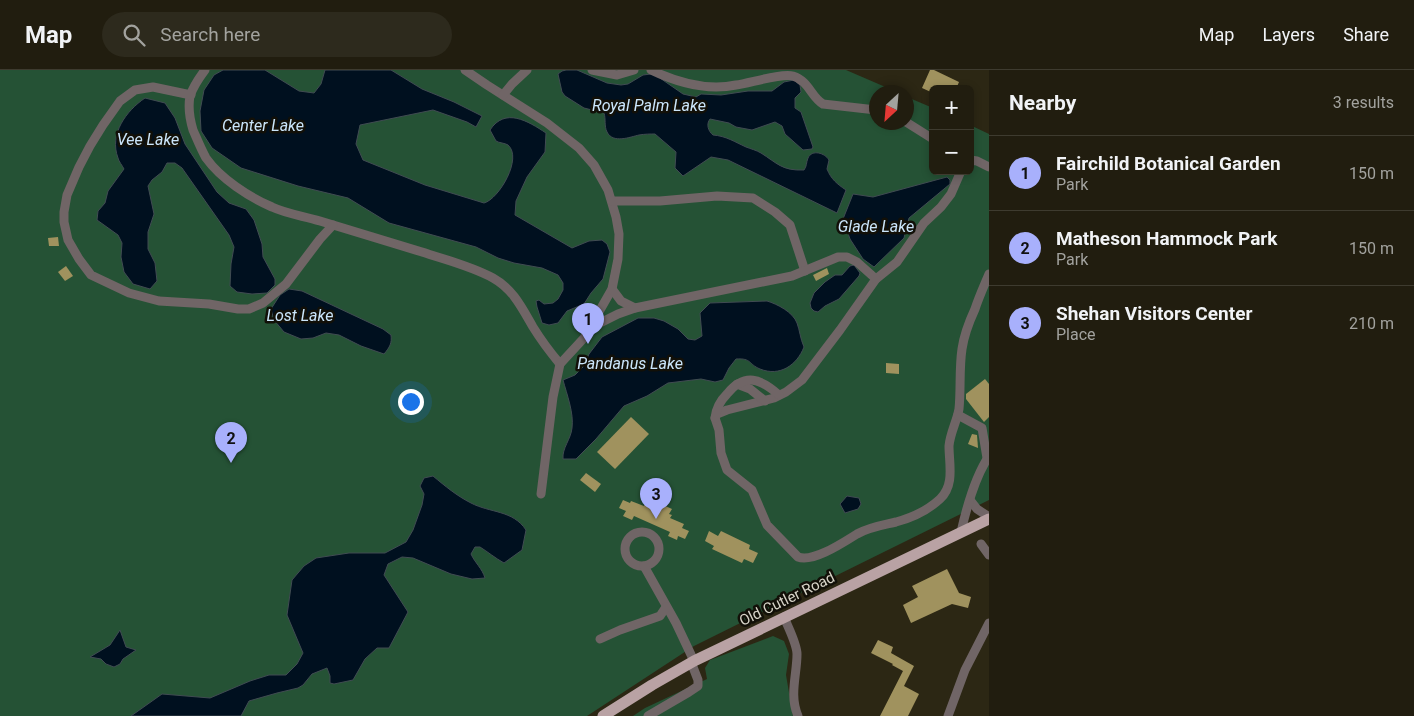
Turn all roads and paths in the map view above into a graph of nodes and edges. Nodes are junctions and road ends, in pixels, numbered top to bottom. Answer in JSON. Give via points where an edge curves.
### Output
{"nodes":[{"id":1,"x":205,"y":70,"type":"edge"},
{"id":2,"x":465,"y":70,"type":"edge"},
{"id":3,"x":527,"y":70,"type":"edge"},
{"id":4,"x":592,"y":70,"type":"edge"},
{"id":5,"x":634,"y":70,"type":"edge"},
{"id":6,"x":651,"y":70,"type":"edge"},
{"id":7,"x":191,"y":95,"type":"junction"},
{"id":8,"x":503,"y":95,"type":"junction"},
{"id":9,"x":869,"y":109,"type":"edge"},
{"id":10,"x":914,"y":127,"type":"edge"},
{"id":11,"x":929,"y":136,"type":"edge"},
{"id":12,"x":974,"y":161,"type":"edge"},
{"id":13,"x":989,"y":167,"type":"edge"},
{"id":14,"x":959,"y":175,"type":"edge"},
{"id":15,"x":612,"y":201,"type":"junction"},
{"id":16,"x":333,"y":225,"type":"junction"},
{"id":17,"x":805,"y":270,"type":"junction"},
{"id":18,"x":989,"y":274,"type":"edge"},
{"id":19,"x":876,"y":279,"type":"junction"},
{"id":20,"x":612,"y":289,"type":"junction"},
{"id":21,"x":635,"y":308,"type":"junction"},
{"id":22,"x":590,"y":328,"type":"junction"},
{"id":23,"x":560,"y":364,"type":"junction"},
{"id":24,"x":737,"y":384,"type":"junction"},
{"id":25,"x":780,"y":396,"type":"junction"},
{"id":26,"x":766,"y":401,"type":"junction"},
{"id":27,"x":958,"y":415,"type":"junction"},
{"id":28,"x":715,"y":418,"type":"junction"},
{"id":29,"x":988,"y":457,"type":"edge"},
{"id":30,"x":541,"y":494,"type":"dead end"},
{"id":31,"x":970,"y":500,"type":"junction"},
{"id":32,"x":989,"y":518,"type":"edge"},
{"id":33,"x":961,"y":532,"type":"junction"},
{"id":34,"x":981,"y":544,"type":"dead end"},
{"id":35,"x":989,"y":555,"type":"edge"},
{"id":36,"x":644,"y":566,"type":"dead end"},
{"id":37,"x":666,"y":607,"type":"junction"},
{"id":38,"x":784,"y":617,"type":"junction"},
{"id":39,"x":989,"y":623,"type":"edge"},
{"id":40,"x":600,"y":639,"type":"dead end"},
{"id":41,"x":693,"y":662,"type":"junction"},
{"id":42,"x":603,"y":716,"type":"edge"},
{"id":43,"x":648,"y":716,"type":"edge"},
{"id":44,"x":798,"y":716,"type":"edge"},
{"id":45,"x":948,"y":716,"type":"edge"}],
"edges":[{"from":1,"to":7,"type":"street"},
{"from":2,"to":8,"type":"street"},
{"from":3,"to":8,"type":"street"},
{"from":4,"to":5,"type":"street","via":[[617,75]]},
{"from":6,"to":9,"type":"street","via":[[710,88],[792,76],[806,84],[823,104]]},
{"from":7,"to":16,"type":"street","via":[[189,111],[194,133],[205,156],[217,170],[242,190],[272,207]]},
{"from":7,"to":16,"type":"street","via":[[153,87],[130,92],[116,105],[90,146],[70,188],[64,222],[68,240],[91,275],[124,291],[154,300],[249,308],[263,303],[286,284]]},
{"from":8,"to":15,"type":"street","via":[[548,123],[579,148],[598,172]]},
{"from":10,"to":11,"type":"street"},
{"from":12,"to":13,"type":"street"},
{"from":14,"to":19,"type":"street","via":[[951,194],[924,223],[897,262]]},
{"from":15,"to":17,"type":"street","via":[[717,196],[753,198],[790,225]]},
{"from":15,"to":20,"type":"street","via":[[619,234]]},
{"from":16,"to":23,"type":"street","via":[[454,262],[494,278],[521,304],[544,344]]},
{"from":17,"to":19,"type":"street","via":[[845,257],[860,264]]},
{"from":17,"to":21,"type":"street","via":[[792,276]]},
{"from":18,"to":27,"type":"street","via":[[963,342]]},
{"from":19,"to":25,"type":"street","via":[[807,375]]},
{"from":20,"to":21,"type":"street","via":[[621,301]]},
{"from":20,"to":22,"type":"street"},
{"from":21,"to":22,"type":"street"},
{"from":22,"to":23,"type":"street"},
{"from":23,"to":30,"type":"street","via":[[552,397]]},
{"from":24,"to":25,"type":"street","via":[[739,381],[756,381],[766,384]]},
{"from":24,"to":26,"type":"street","via":[[750,388]]},
{"from":24,"to":28,"type":"street","via":[[720,402]]},
{"from":25,"to":26,"type":"street"},
{"from":26,"to":28,"type":"street","via":[[727,410]]},
{"from":27,"to":28,"type":"street","via":[[950,440],[950,484],[941,498],[911,516],[867,529],[842,544],[804,558],[794,553],[769,527],[752,490],[726,470]]},
{"from":27,"to":29,"type":"street","via":[[982,428]]},
{"from":29,"to":31,"type":"street"},
{"from":31,"to":32,"type":"street"},
{"from":31,"to":33,"type":"street"},
{"from":32,"to":33,"type":"main road","name":"Old Cutler Road"},
{"from":33,"to":38,"type":"main road","name":"Old Cutler Road"},
{"from":34,"to":35,"type":"street"},
{"from":36,"to":37,"type":"street"},
{"from":37,"to":40,"type":"street","via":[[660,616]]},
{"from":37,"to":41,"type":"street"},
{"from":38,"to":41,"type":"main road","name":"Old Cutler Road"},
{"from":38,"to":44,"type":"street","via":[[797,652],[794,706]]},
{"from":39,"to":45,"type":"street","via":[[965,670]]},
{"from":41,"to":42,"type":"main road","name":"Old Cutler Road"},
{"from":41,"to":43,"type":"street","via":[[698,686]]}]}
